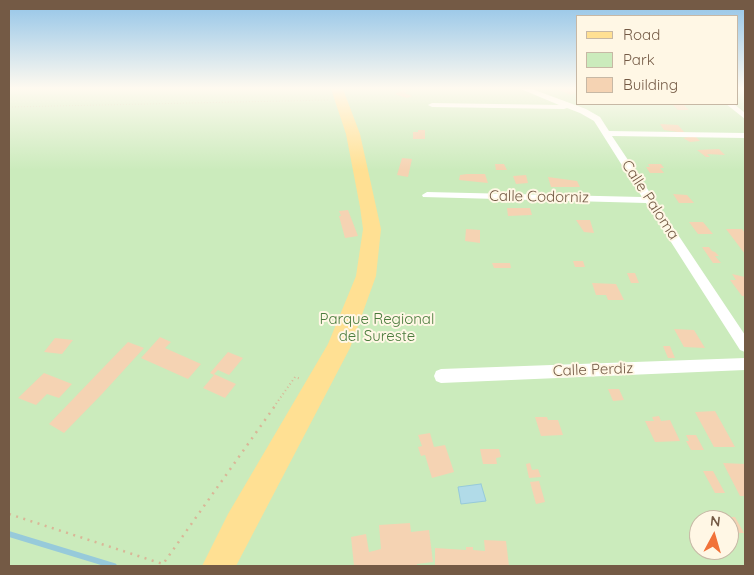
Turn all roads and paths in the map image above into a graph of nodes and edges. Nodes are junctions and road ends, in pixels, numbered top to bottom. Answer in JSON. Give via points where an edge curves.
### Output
{"nodes":[{"id":1,"x":346,"y":116,"type":"edge"},
{"id":2,"x":592,"y":116,"type":"edge"},
{"id":3,"x":606,"y":132,"type":"junction"},
{"id":4,"x":745,"y":135,"type":"edge"},
{"id":5,"x":427,"y":195,"type":"dead end"},
{"id":6,"x":650,"y":200,"type":"junction"},
{"id":7,"x":745,"y":346,"type":"edge"},
{"id":8,"x":745,"y":364,"type":"edge"},
{"id":9,"x":441,"y":376,"type":"dead end"},
{"id":10,"x":319,"y":386,"type":"junction"},
{"id":11,"x":9,"y":514,"type":"edge"},
{"id":12,"x":218,"y":566,"type":"edge"}],
"edges":[{"from":1,"to":10,"type":"main road","via":[[369,207],[370,251],[355,310]]},
{"from":2,"to":3,"type":"street","name":"Calle Paloma"},
{"from":3,"to":4,"type":"street"},
{"from":3,"to":6,"type":"street","name":"Calle Paloma"},
{"from":5,"to":6,"type":"street","name":"Calle Codorniz"},
{"from":6,"to":7,"type":"street","name":"Calle Paloma"},
{"from":8,"to":9,"type":"street","name":"Calle Perdiz"},
{"from":10,"to":11,"type":"path","via":[[295,377],[162,564]]},
{"from":10,"to":12,"type":"main road","via":[[238,525]]}]}
